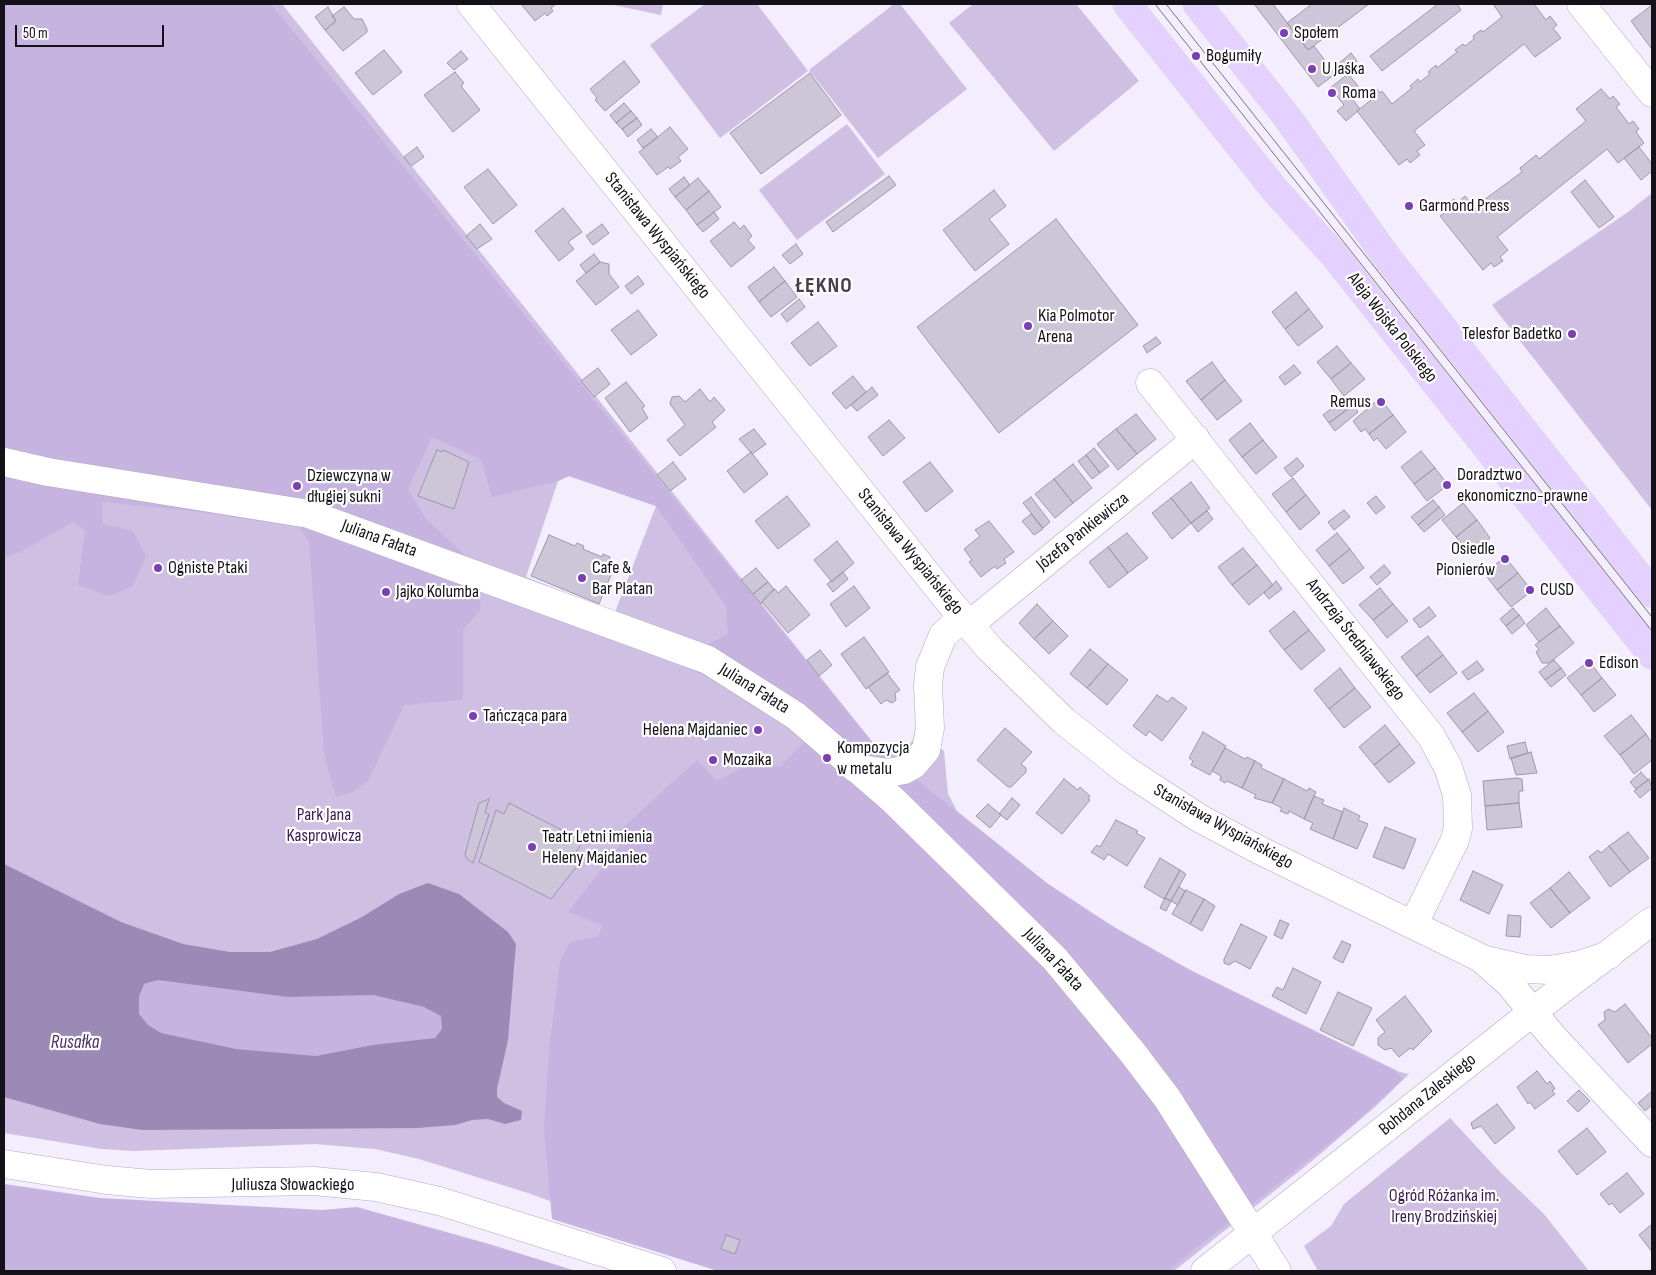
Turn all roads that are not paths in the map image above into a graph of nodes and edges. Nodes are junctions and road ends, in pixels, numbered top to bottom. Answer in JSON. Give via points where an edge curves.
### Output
{"nodes":[{"id":1,"x":471,"y":4,"type":"edge"},
{"id":2,"x":1127,"y":4,"type":"edge"},
{"id":3,"x":1196,"y":4,"type":"edge"},
{"id":4,"x":1581,"y":4,"type":"edge"},
{"id":5,"x":1652,"y":93,"type":"edge"},
{"id":6,"x":1150,"y":383,"type":"dead end"},
{"id":7,"x":1196,"y":439,"type":"junction"},
{"id":8,"x":4,"y":462,"type":"edge"},
{"id":9,"x":1652,"y":593,"type":"edge"},
{"id":10,"x":966,"y":622,"type":"junction"},
{"id":11,"x":1652,"y":656,"type":"edge"},
{"id":12,"x":855,"y":768,"type":"junction"},
{"id":13,"x":1652,"y":921,"type":"edge"},
{"id":14,"x":1412,"y":924,"type":"junction"},
{"id":15,"x":1474,"y":955,"type":"junction"},
{"id":16,"x":1609,"y":955,"type":"junction"},
{"id":17,"x":1533,"y":1012,"type":"junction"},
{"id":18,"x":1652,"y":1143,"type":"edge"},
{"id":19,"x":4,"y":1164,"type":"edge"},
{"id":20,"x":1254,"y":1234,"type":"junction"},
{"id":21,"x":662,"y":1271,"type":"edge"},
{"id":22,"x":1205,"y":1271,"type":"edge"},
{"id":23,"x":1277,"y":1271,"type":"edge"}],
"edges":[{"from":1,"to":10,"type":"street","name":"Stanisława Wyspiańskiego"},
{"from":2,"to":11,"type":"main road","name":"Aleja Wojska Polskiego","via":[[1275,190],[1334,255]]},
{"from":3,"to":9,"type":"main road","via":[[1287,117],[1386,256]]},
{"from":4,"to":5,"type":"street"},
{"from":6,"to":7,"type":"street","name":"Andrzeja Średniawskiego"},
{"from":7,"to":10,"type":"street","name":"Józefa Pankiewicza"},
{"from":7,"to":14,"type":"street","name":"Andrzeja Średniawskiego","via":[[1431,736],[1448,767],[1457,795],[1458,828]]},
{"from":8,"to":12,"type":"street","name":"Juliana Fałata","via":[[309,514],[474,573],[708,660],[796,716]]},
{"from":10,"to":12,"type":"street","name":"Józefa Pankiewicza","via":[[943,635],[930,667],[930,728],[926,750],[904,770],[888,773]]},
{"from":10,"to":14,"type":"street","name":"Stanisława Wyspiańskiego","via":[[1052,710],[1147,785],[1221,830]]},
{"from":12,"to":20,"type":"street","name":"Juliana Fałata","via":[[893,800],[1055,958],[1167,1098]]},
{"from":13,"to":16,"type":"street","name":"Bohdana Zaleskiego"},
{"from":14,"to":15,"type":"street","name":"Stanisława Wyspiańskiego"},
{"from":15,"to":16,"type":"street","name":"Stanisława Wyspiańskiego","via":[[1506,966],[1543,970],[1574,966]]},
{"from":15,"to":17,"type":"street","name":"Stanisława Wyspiańskiego","via":[[1502,976]]},
{"from":16,"to":17,"type":"street","name":"Bohdana Zaleskiego"},
{"from":17,"to":18,"type":"street","name":"Stanisława Wyspiańskiego"},
{"from":17,"to":20,"type":"street","name":"Bohdana Zaleskiego"},
{"from":19,"to":21,"type":"street","name":"Juliusza Słowackiego","via":[[151,1184],[314,1181],[381,1188],[460,1207]]},
{"from":20,"to":22,"type":"street","name":"Bohdana Zaleskiego"},
{"from":20,"to":23,"type":"street","name":"Juliana Fałata"}]}
